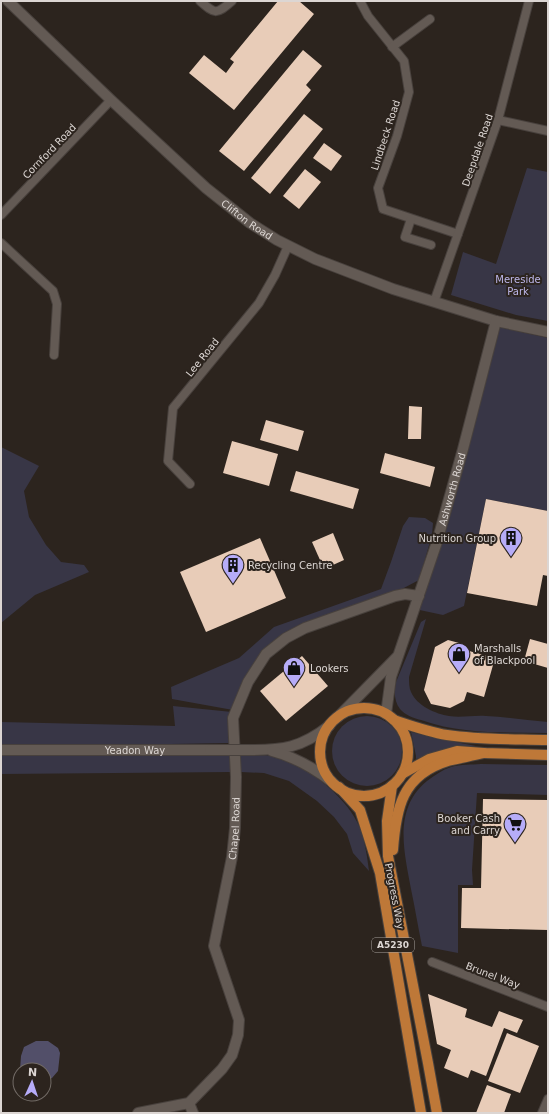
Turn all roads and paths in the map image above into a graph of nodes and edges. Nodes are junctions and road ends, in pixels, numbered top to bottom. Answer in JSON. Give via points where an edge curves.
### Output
{"nodes":[{"id":1,"x":8,"y":1,"type":"edge"},
{"id":2,"x":200,"y":1,"type":"edge"},
{"id":3,"x":232,"y":1,"type":"edge"},
{"id":4,"x":360,"y":1,"type":"edge"},
{"id":5,"x":529,"y":1,"type":"edge"},
{"id":6,"x":430,"y":19,"type":"dead end"},
{"id":7,"x":392,"y":47,"type":"junction"},
{"id":8,"x":112,"y":100,"type":"junction"},
{"id":9,"x":498,"y":120,"type":"junction"},
{"id":10,"x":548,"y":131,"type":"edge"},
{"id":11,"x":1,"y":215,"type":"edge"},
{"id":12,"x":411,"y":219,"type":"junction"},
{"id":13,"x":458,"y":234,"type":"junction"},
{"id":14,"x":1,"y":243,"type":"edge"},
{"id":15,"x":288,"y":246,"type":"junction"},
{"id":16,"x":431,"y":246,"type":"dead end"},
{"id":17,"x":434,"y":302,"type":"junction"},
{"id":18,"x":496,"y":321,"type":"junction"},
{"id":19,"x":548,"y":332,"type":"edge"},
{"id":20,"x":54,"y":355,"type":"dead end"},
{"id":21,"x":190,"y":484,"type":"dead end"},
{"id":22,"x":419,"y":596,"type":"junction"},
{"id":23,"x":400,"y":654,"type":"junction"},
{"id":24,"x":339,"y":716,"type":"junction"},
{"id":25,"x":390,"y":717,"type":"junction"},
{"id":26,"x":329,"y":726,"type":"junction"},
{"id":27,"x":548,"y":740,"type":"edge"},
{"id":28,"x":1,"y":750,"type":"edge"},
{"id":29,"x":268,"y":750,"type":"junction"},
{"id":30,"x":484,"y":753,"type":"junction"},
{"id":31,"x":548,"y":755,"type":"edge"},
{"id":32,"x":402,"y":774,"type":"junction"},
{"id":33,"x":336,"y":785,"type":"junction"},
{"id":34,"x":392,"y":786,"type":"junction"},
{"id":35,"x":392,"y":872,"type":"junction"},
{"id":36,"x":432,"y":962,"type":"dead end"},
{"id":37,"x":548,"y":1006,"type":"edge"},
{"id":38,"x":548,"y":1100,"type":"edge"},
{"id":39,"x":189,"y":1103,"type":"junction"},
{"id":40,"x":138,"y":1113,"type":"edge"},
{"id":41,"x":193,"y":1113,"type":"edge"},
{"id":42,"x":421,"y":1113,"type":"edge"},
{"id":43,"x":437,"y":1113,"type":"edge"},
{"id":44,"x":542,"y":1113,"type":"edge"}],
"edges":[{"from":1,"to":8,"type":"street","name":"Clifton Road"},
{"from":2,"to":3,"type":"street","via":[[216,12],[220,12]]},
{"from":4,"to":7,"type":"street","name":"Lindbeck Road"},
{"from":5,"to":9,"type":"street","name":"Deepdale Road"},
{"from":6,"to":7,"type":"street"},
{"from":7,"to":12,"type":"street","name":"Lindbeck Road","via":[[404,61],[409,92],[397,136],[378,188],[383,209]]},
{"from":8,"to":11,"type":"street","name":"Cornford Road"},
{"from":8,"to":15,"type":"street","name":"Clifton Road","via":[[221,200],[250,223]]},
{"from":9,"to":10,"type":"street"},
{"from":9,"to":13,"type":"street","name":"Deepdale Road"},
{"from":12,"to":13,"type":"street","name":"Lindbeck Road"},
{"from":12,"to":16,"type":"street","via":[[405,237]]},
{"from":13,"to":17,"type":"street","name":"Deepdale Road"},
{"from":14,"to":20,"type":"street","via":[[53,291],[57,304]]},
{"from":15,"to":17,"type":"street","name":"Clifton Road","via":[[348,272]]},
{"from":15,"to":21,"type":"street","name":"Lee Road","via":[[260,303],[173,408],[168,461]]},
{"from":17,"to":18,"type":"street","name":"Clifton Road"},
{"from":18,"to":19,"type":"street","name":"Clifton Road"},
{"from":18,"to":22,"type":"street","name":"Ashworth Road","via":[[444,518]]},
{"from":22,"to":23,"type":"street","name":"Ashworth Road"},
{"from":22,"to":39,"type":"street","name":"Chapel Road","via":[[395,596],[305,628],[281,641],[266,654],[248,682],[233,718],[236,777],[234,835],[214,946],[239,1020],[238,1035],[232,1055],[222,1069]]},
{"from":23,"to":24,"type":"street","name":"Ashworth Road"},
{"from":23,"to":25,"type":"street","name":"Ashworth Road","via":[[392,677]]},
{"from":24,"to":25,"type":"main road","number":"A5230","via":[[362,708],[373,709]]},
{"from":24,"to":26,"type":"main road","number":"A5230"},
{"from":25,"to":27,"type":"main road","number":"A5230","via":[[421,730],[447,735]]},
{"from":25,"to":32,"type":"main road","number":"A5230","via":[[403,732],[408,746],[408,761]]},
{"from":26,"to":29,"type":"street","name":"Yeadon Way","via":[[306,741],[287,748]]},
{"from":26,"to":33,"type":"main road","number":"A5230","via":[[322,740],[321,754],[324,769]]},
{"from":28,"to":29,"type":"street","name":"Yeadon Way","bridge":true},
{"from":29,"to":33,"type":"street","name":"Yeadon Way","via":[[297,760]]},
{"from":30,"to":31,"type":"main road","number":"A5230"},
{"from":30,"to":32,"type":"main road","number":"A5230","via":[[447,753],[428,759]]},
{"from":30,"to":35,"type":"main road","number":"A5230","via":[[439,765],[423,775],[403,795],[394,832]]},
{"from":32,"to":34,"type":"main road","number":"A5230"},
{"from":33,"to":34,"type":"main road","number":"A5230","via":[[352,794],[366,796],[380,793]]},
{"from":33,"to":42,"type":"main road","name":"Progress Way","number":"A5230","via":[[360,810],[380,873]]},
{"from":34,"to":35,"type":"main road","name":"Progress Way","number":"A5230","via":[[386,821],[388,856]]},
{"from":35,"to":43,"type":"main road","name":"Progress Way","number":"A5230"},
{"from":36,"to":37,"type":"street","name":"Brunel Way"},
{"from":38,"to":44,"type":"street"},
{"from":39,"to":40,"type":"street"},
{"from":39,"to":41,"type":"street"}]}
